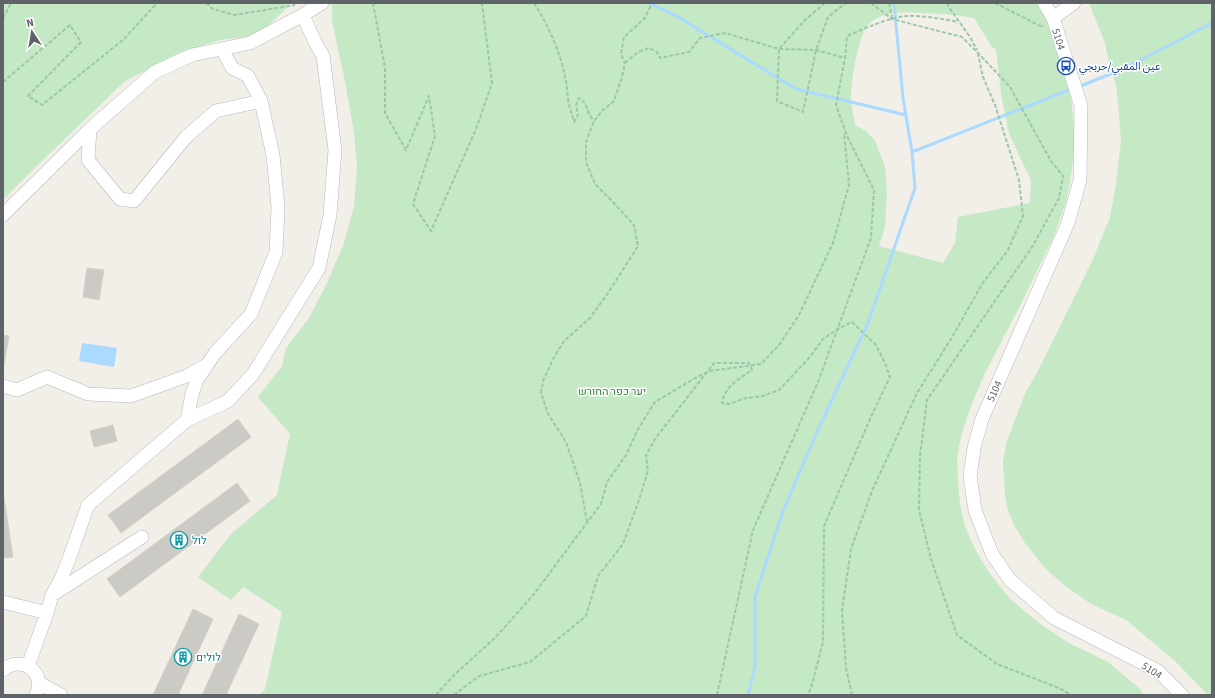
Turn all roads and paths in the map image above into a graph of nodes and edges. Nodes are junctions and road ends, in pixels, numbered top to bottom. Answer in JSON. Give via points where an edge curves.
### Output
{"nodes":[{"id":1,"x":11,"y":3,"type":"edge"},
{"id":2,"x":157,"y":3,"type":"edge"},
{"id":3,"x":206,"y":3,"type":"edge"},
{"id":4,"x":322,"y":3,"type":"edge"},
{"id":5,"x":373,"y":3,"type":"edge"},
{"id":6,"x":482,"y":3,"type":"edge"},
{"id":7,"x":534,"y":3,"type":"edge"},
{"id":8,"x":652,"y":3,"type":"edge"},
{"id":9,"x":825,"y":3,"type":"edge"},
{"id":10,"x":846,"y":3,"type":"edge"},
{"id":11,"x":871,"y":3,"type":"edge"},
{"id":12,"x":889,"y":3,"type":"edge"},
{"id":13,"x":947,"y":3,"type":"edge"},
{"id":14,"x":995,"y":3,"type":"edge"},
{"id":15,"x":1044,"y":3,"type":"edge"},
{"id":16,"x":1074,"y":3,"type":"edge"},
{"id":17,"x":298,"y":11,"type":"junction"},
{"id":18,"x":3,"y":18,"type":"edge"},
{"id":19,"x":1052,"y":18,"type":"junction"},
{"id":20,"x":892,"y":19,"type":"junction"},
{"id":21,"x":958,"y":22,"type":"junction"},
{"id":22,"x":222,"y":49,"type":"junction"},
{"id":23,"x":779,"y":49,"type":"junction"},
{"id":24,"x":816,"y":50,"type":"junction"},
{"id":25,"x":978,"y":53,"type":"junction"},
{"id":26,"x":845,"y":58,"type":"junction"},
{"id":27,"x":625,"y":63,"type":"junction"},
{"id":28,"x":3,"y":82,"type":"edge"},
{"id":29,"x":261,"y":101,"type":"junction"},
{"id":30,"x":594,"y":121,"type":"junction"},
{"id":31,"x":844,"y":128,"type":"junction"},
{"id":32,"x":90,"y":129,"type":"junction"},
{"id":33,"x":3,"y":215,"type":"edge"},
{"id":34,"x":838,"y":329,"type":"junction"},
{"id":35,"x":207,"y":365,"type":"junction"},
{"id":36,"x":751,"y":366,"type":"junction"},
{"id":37,"x":706,"y":374,"type":"junction"},
{"id":38,"x":3,"y":386,"type":"edge"},
{"id":39,"x":187,"y":420,"type":"junction"},
{"id":40,"x":587,"y":522,"type":"junction"},
{"id":41,"x":142,"y":537,"type":"dead end"},
{"id":42,"x":52,"y":595,"type":"junction"},
{"id":43,"x":3,"y":602,"type":"edge"},
{"id":44,"x":47,"y":613,"type":"junction"},
{"id":45,"x":28,"y":666,"type":"junction"},
{"id":46,"x":3,"y":670,"type":"edge"},
{"id":47,"x":38,"y":689,"type":"edge"},
{"id":48,"x":61,"y":695,"type":"edge"},
{"id":49,"x":436,"y":695,"type":"edge"},
{"id":50,"x":454,"y":695,"type":"edge"},
{"id":51,"x":717,"y":695,"type":"edge"},
{"id":52,"x":808,"y":695,"type":"edge"},
{"id":53,"x":852,"y":695,"type":"edge"},
{"id":54,"x":1071,"y":695,"type":"edge"},
{"id":55,"x":1182,"y":695,"type":"edge"}],
"edges":[{"from":1,"to":18,"type":"path"},
{"from":2,"to":28,"type":"path","via":[[124,40],[42,105],[28,96],[81,42],[70,25]]},
{"from":3,"to":17,"type":"path","via":[[213,9],[234,16]]},
{"from":4,"to":17,"type":"street"},
{"from":5,"to":6,"type":"path","via":[[384,68],[385,113],[406,150],[429,96],[435,136],[413,204],[431,231],[476,129],[492,83]]},
{"from":7,"to":30,"type":"path","via":[[561,57],[574,122],[578,115],[576,105],[579,98],[585,103]]},
{"from":8,"to":27,"type":"path","via":[[645,18],[624,38],[621,54]]},
{"from":9,"to":23,"type":"path","via":[[805,20]]},
{"from":10,"to":24,"type":"path","via":[[828,17]]},
{"from":11,"to":20,"type":"path"},
{"from":12,"to":20,"type":"path"},
{"from":13,"to":21,"type":"path"},
{"from":14,"to":19,"type":"path","via":[[1042,27]]},
{"from":15,"to":19,"type":"street","name":"5104"},
{"from":16,"to":19,"type":"street"},
{"from":17,"to":22,"type":"street","via":[[250,43]]},
{"from":17,"to":39,"type":"street","via":[[323,56],[335,150],[330,215],[319,268],[253,374],[228,401]]},
{"from":19,"to":55,"type":"street","name":"5104","via":[[1081,106],[1080,180],[1068,223],[982,419],[970,476],[975,510],[992,554],[1010,580],[1054,618],[1158,671]]},
{"from":20,"to":21,"type":"path","via":[[907,16]]},
{"from":20,"to":25,"type":"path","via":[[962,37]]},
{"from":20,"to":26,"type":"path","via":[[847,36]]},
{"from":21,"to":25,"type":"path"},
{"from":22,"to":29,"type":"street","via":[[232,68],[248,76]]},
{"from":22,"to":32,"type":"street","via":[[192,55],[155,72]]},
{"from":23,"to":24,"type":"path"},
{"from":23,"to":24,"type":"path","via":[[777,101],[803,112]]},
{"from":23,"to":27,"type":"path","via":[[726,33],[700,38],[689,52],[660,58],[657,52],[650,48],[638,52]]},
{"from":24,"to":26,"type":"path"},
{"from":25,"to":53,"type":"path","via":[[983,77],[995,105],[1019,180],[1023,216],[1008,250],[982,284],[917,393],[872,491],[850,549],[842,610],[846,668]]},
{"from":25,"to":54,"type":"path","via":[[1010,87],[1051,161],[1063,176],[1059,198],[1032,247],[927,400],[920,456],[919,510],[931,559],[957,635],[997,664]]},
{"from":26,"to":31,"type":"path","via":[[836,105]]},
{"from":27,"to":30,"type":"path","via":[[614,101],[602,110]]},
{"from":29,"to":32,"type":"street","via":[[216,111],[186,136],[134,201],[120,199],[88,160]]},
{"from":29,"to":35,"type":"street","via":[[274,162],[278,207],[276,252],[250,314]]},
{"from":30,"to":40,"type":"path","via":[[586,142],[586,162],[595,184],[634,225],[638,246],[590,318],[564,341],[543,381],[542,393],[548,414],[566,442],[580,483]]},
{"from":31,"to":34,"type":"path","via":[[874,190],[871,238]]},
{"from":31,"to":36,"type":"path","via":[[849,185],[833,243],[799,315],[761,364]]},
{"from":32,"to":33,"type":"street"},
{"from":34,"to":36,"type":"path","via":[[823,339],[779,390],[729,404],[722,403],[732,384],[752,370]]},
{"from":34,"to":51,"type":"path","via":[[818,382],[752,530]]},
{"from":34,"to":52,"type":"path","via":[[852,322],[876,345],[890,377],[824,526],[823,642]]},
{"from":35,"to":38,"type":"street","via":[[188,376],[131,396],[88,394],[47,377],[17,390]]},
{"from":35,"to":39,"type":"street","via":[[197,380]]},
{"from":36,"to":37,"type":"path","via":[[710,371]]},
{"from":36,"to":37,"type":"path","via":[[749,363],[714,363]]},
{"from":37,"to":40,"type":"path","via":[[655,402],[626,455],[607,482],[601,504]]},
{"from":37,"to":50,"type":"path","via":[[655,439],[646,455],[648,471],[623,544],[598,576],[586,616],[530,662],[480,676]]},
{"from":39,"to":42,"type":"street","via":[[88,505],[69,559]]},
{"from":40,"to":49,"type":"path","via":[[529,600],[495,638]]},
{"from":41,"to":42,"type":"street"},
{"from":42,"to":44,"type":"street"},
{"from":43,"to":44,"type":"street"},
{"from":44,"to":45,"type":"street"},
{"from":45,"to":46,"type":"street","via":[[14,664]]},
{"from":45,"to":47,"type":"street","via":[[37,676]]},
{"from":47,"to":48,"type":"street"}]}
